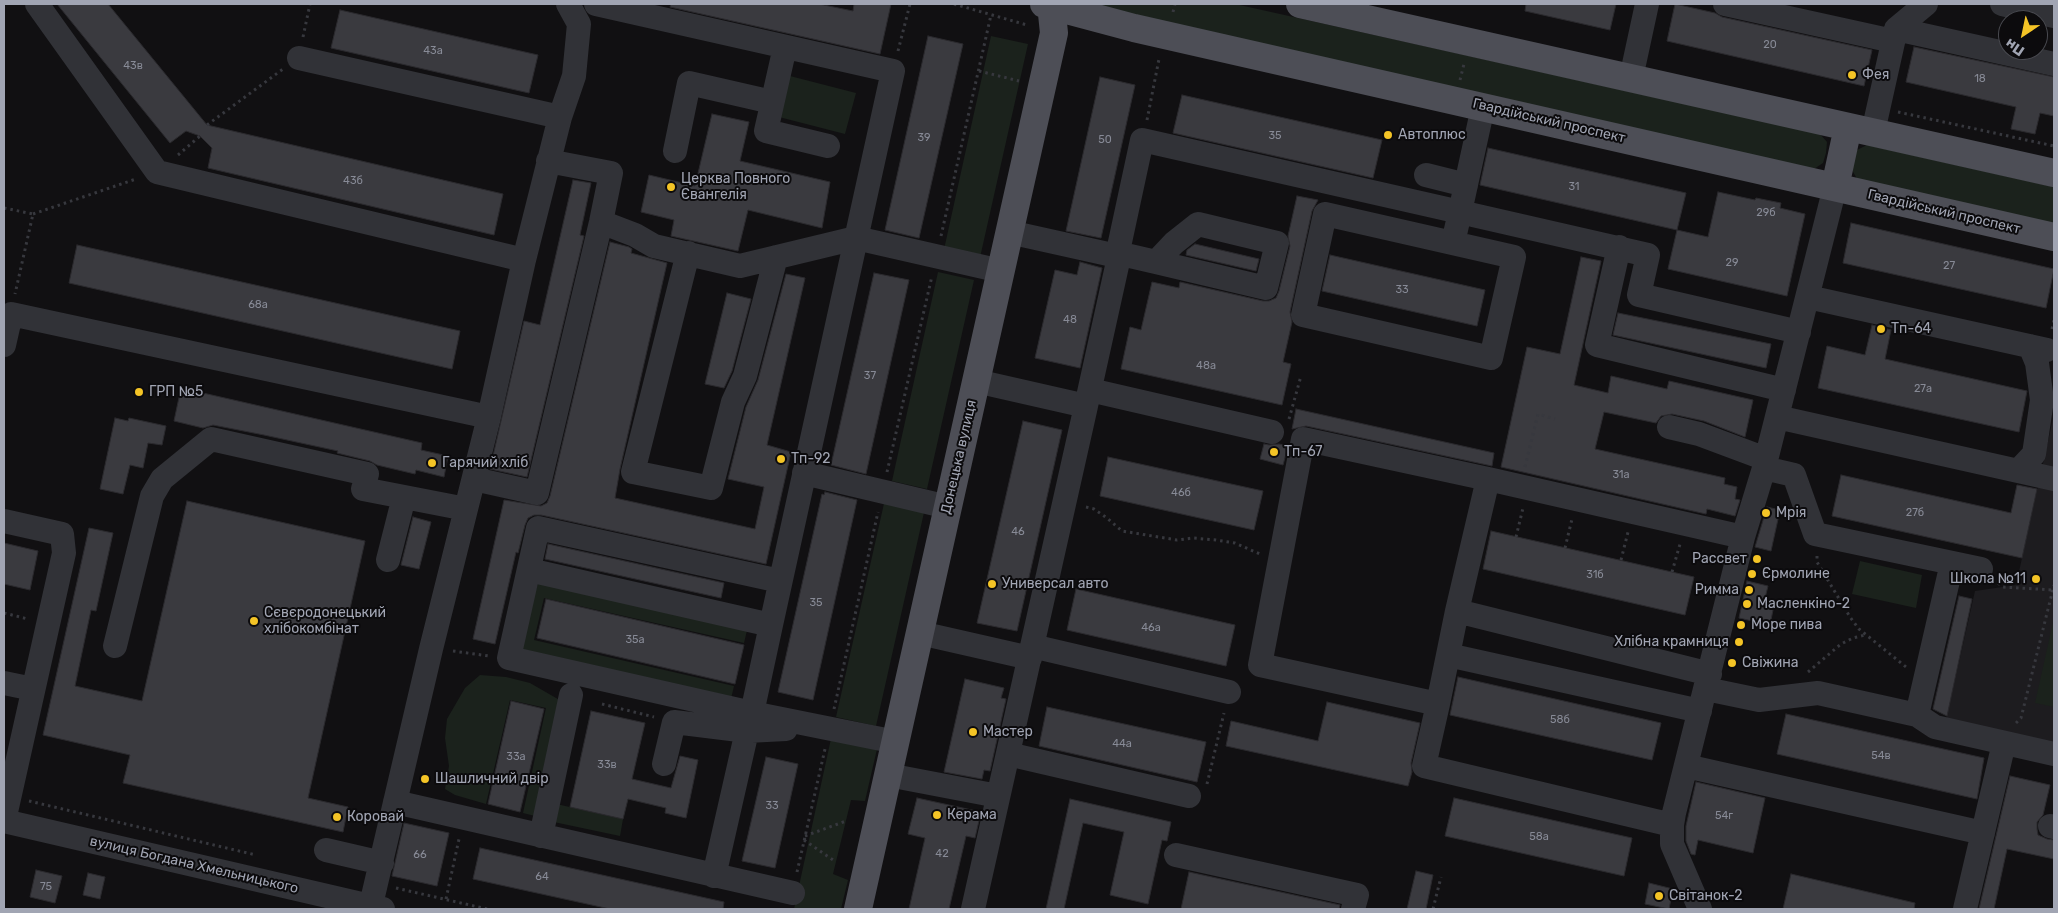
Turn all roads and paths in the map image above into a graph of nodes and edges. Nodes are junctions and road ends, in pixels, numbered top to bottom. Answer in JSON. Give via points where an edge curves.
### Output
{"nodes":[{"id":1,"x":37,"y":4,"type":"edge"},
{"id":2,"x":310,"y":4,"type":"edge"},
{"id":3,"x":568,"y":4,"type":"edge"},
{"id":4,"x":596,"y":4,"type":"edge"},
{"id":5,"x":910,"y":4,"type":"edge"},
{"id":6,"x":954,"y":4,"type":"edge"},
{"id":7,"x":1300,"y":4,"type":"edge"},
{"id":8,"x":1647,"y":4,"type":"edge"},
{"id":9,"x":1726,"y":4,"type":"edge"},
{"id":10,"x":1926,"y":4,"type":"edge"},
{"id":11,"x":2002,"y":4,"type":"edge"},
{"id":12,"x":1049,"y":5,"type":"edge"},
{"id":13,"x":991,"y":15,"type":"junction"},
{"id":14,"x":2054,"y":16,"type":"edge"},
{"id":15,"x":1027,"y":25,"type":"dead end"},
{"id":16,"x":1895,"y":35,"type":"junction"},
{"id":17,"x":1471,"y":42,"type":"junction"},
{"id":18,"x":785,"y":47,"type":"junction"},
{"id":19,"x":299,"y":58,"type":"junction"},
{"id":20,"x":1159,"y":59,"type":"dead end"},
{"id":21,"x":2054,"y":64,"type":"edge"},
{"id":22,"x":893,"y":71,"type":"junction"},
{"id":23,"x":978,"y":71,"type":"junction"},
{"id":24,"x":1631,"y":78,"type":"junction"},
{"id":25,"x":1042,"y":87,"type":"junction"},
{"id":26,"x":1454,"y":100,"type":"junction"},
{"id":27,"x":772,"y":102,"type":"junction"},
{"id":28,"x":1484,"y":107,"type":"junction"},
{"id":29,"x":560,"y":117,"type":"junction"},
{"id":30,"x":207,"y":126,"type":"dead end"},
{"id":31,"x":1860,"y":130,"type":"junction"},
{"id":32,"x":200,"y":136,"type":"dead end"},
{"id":33,"x":1142,"y":140,"type":"junction"},
{"id":34,"x":828,"y":146,"type":"dead end"},
{"id":35,"x":675,"y":151,"type":"dead end"},
{"id":36,"x":548,"y":161,"type":"junction"},
{"id":37,"x":157,"y":172,"type":"junction"},
{"id":38,"x":2054,"y":173,"type":"edge"},
{"id":39,"x":1426,"y":175,"type":"dead end"},
{"id":40,"x":1466,"y":185,"type":"junction"},
{"id":41,"x":1835,"y":187,"type":"junction"},
{"id":42,"x":4,"y":208,"type":"edge"},
{"id":43,"x":1460,"y":212,"type":"junction"},
{"id":44,"x":33,"y":214,"type":"junction"},
{"id":45,"x":601,"y":222,"type":"junction"},
{"id":46,"x":1009,"y":232,"type":"junction"},
{"id":47,"x":2054,"y":237,"type":"edge"},
{"id":48,"x":856,"y":238,"type":"junction"},
{"id":49,"x":1453,"y":244,"type":"junction"},
{"id":50,"x":1619,"y":247,"type":"junction"},
{"id":51,"x":688,"y":253,"type":"junction"},
{"id":52,"x":1117,"y":255,"type":"junction"},
{"id":53,"x":776,"y":257,"type":"junction"},
{"id":54,"x":936,"y":258,"type":"junction"},
{"id":55,"x":524,"y":260,"type":"junction"},
{"id":56,"x":1156,"y":262,"type":"junction"},
{"id":57,"x":1001,"y":271,"type":"junction"},
{"id":58,"x":1808,"y":297,"type":"junction"},
{"id":59,"x":11,"y":314,"type":"junction"},
{"id":60,"x":1799,"y":332,"type":"junction"},
{"id":61,"x":4,"y":345,"type":"edge"},
{"id":62,"x":1301,"y":376,"type":"dead end"},
{"id":63,"x":976,"y":381,"type":"junction"},
{"id":64,"x":1784,"y":390,"type":"junction"},
{"id":65,"x":1088,"y":398,"type":"junction"},
{"id":66,"x":489,"y":417,"type":"junction"},
{"id":67,"x":1777,"y":417,"type":"junction"},
{"id":68,"x":1556,"y":419,"type":"dead end"},
{"id":69,"x":1669,"y":427,"type":"dead end"},
{"id":70,"x":1272,"y":432,"type":"joint"},
{"id":71,"x":1765,"y":463,"type":"junction"},
{"id":72,"x":2018,"y":471,"type":"junction"},
{"id":73,"x":804,"y":473,"type":"junction"},
{"id":74,"x":474,"y":479,"type":"junction"},
{"id":75,"x":2054,"y":479,"type":"edge"},
{"id":76,"x":1488,"y":480,"type":"junction"},
{"id":77,"x":1524,"y":488,"type":"junction"},
{"id":78,"x":882,"y":491,"type":"junction"},
{"id":79,"x":404,"y":496,"type":"junction"},
{"id":80,"x":1065,"y":500,"type":"junction"},
{"id":81,"x":1577,"y":500,"type":"junction"},
{"id":82,"x":948,"y":507,"type":"junction"},
{"id":83,"x":466,"y":510,"type":"junction"},
{"id":84,"x":1633,"y":512,"type":"junction"},
{"id":85,"x":4,"y":521,"type":"edge"},
{"id":86,"x":1685,"y":524,"type":"junction"},
{"id":87,"x":1815,"y":534,"type":"junction"},
{"id":88,"x":1516,"y":537,"type":"dead end"},
{"id":89,"x":1743,"y":537,"type":"junction"},
{"id":90,"x":1565,"y":548,"type":"dead end"},
{"id":91,"x":388,"y":560,"type":"dead end"},
{"id":92,"x":1621,"y":560,"type":"dead end"},
{"id":93,"x":1279,"y":562,"type":"junction"},
{"id":94,"x":1952,"y":563,"type":"junction"},
{"id":95,"x":1981,"y":569,"type":"joint"},
{"id":96,"x":529,"y":570,"type":"junction"},
{"id":97,"x":1672,"y":572,"type":"dead end"},
{"id":98,"x":780,"y":581,"type":"junction"},
{"id":99,"x":2054,"y":585,"type":"edge"},
{"id":100,"x":2053,"y":590,"type":"junction"},
{"id":101,"x":1457,"y":610,"type":"junction"},
{"id":102,"x":770,"y":626,"type":"junction"},
{"id":103,"x":920,"y":633,"type":"junction"},
{"id":104,"x":1866,"y":635,"type":"junction"},
{"id":105,"x":114,"y":646,"type":"dead end"},
{"id":106,"x":431,"y":649,"type":"junction"},
{"id":107,"x":1031,"y":652,"type":"junction"},
{"id":108,"x":1448,"y":655,"type":"junction"},
{"id":109,"x":509,"y":658,"type":"junction"},
{"id":110,"x":1708,"y":681,"type":"junction"},
{"id":111,"x":4,"y":683,"type":"edge"},
{"id":112,"x":33,"y":689,"type":"junction"},
{"id":113,"x":1923,"y":690,"type":"junction"},
{"id":114,"x":1229,"y":692,"type":"joint"},
{"id":115,"x":571,"y":695,"type":"joint"},
{"id":116,"x":1793,"y":696,"type":"junction"},
{"id":117,"x":1438,"y":704,"type":"junction"},
{"id":118,"x":1700,"y":711,"type":"junction"},
{"id":119,"x":1917,"y":715,"type":"junction"},
{"id":120,"x":674,"y":722,"type":"junction"},
{"id":121,"x":750,"y":722,"type":"junction"},
{"id":122,"x":819,"y":727,"type":"junction"},
{"id":123,"x":896,"y":742,"type":"junction"},
{"id":124,"x":2004,"y":743,"type":"junction"},
{"id":125,"x":1008,"y":754,"type":"junction"},
{"id":126,"x":2054,"y":754,"type":"edge"},
{"id":127,"x":664,"y":764,"type":"dead end"},
{"id":128,"x":1686,"y":766,"type":"junction"},
{"id":129,"x":888,"y":775,"type":"junction"},
{"id":130,"x":998,"y":796,"type":"junction"},
{"id":131,"x":1189,"y":796,"type":"joint"},
{"id":132,"x":9,"y":797,"type":"junction"},
{"id":133,"x":395,"y":802,"type":"junction"},
{"id":134,"x":464,"y":818,"type":"junction"},
{"id":135,"x":4,"y":821,"type":"edge"},
{"id":136,"x":846,"y":821,"type":"dead end"},
{"id":137,"x":1672,"y":825,"type":"junction"},
{"id":138,"x":1983,"y":832,"type":"junction"},
{"id":139,"x":540,"y":836,"type":"junction"},
{"id":140,"x":805,"y":838,"type":"junction"},
{"id":141,"x":326,"y":850,"type":"dead end"},
{"id":142,"x":258,"y":855,"type":"dead end"},
{"id":143,"x":1176,"y":855,"type":"dead end"},
{"id":144,"x":836,"y":862,"type":"dead end"},
{"id":145,"x":379,"y":873,"type":"junction"},
{"id":146,"x":714,"y":876,"type":"junction"},
{"id":147,"x":1441,"y":877,"type":"dead end"},
{"id":148,"x":792,"y":893,"type":"joint"},
{"id":149,"x":446,"y":900,"type":"junction"},
{"id":150,"x":375,"y":908,"type":"edge"},
{"id":151,"x":488,"y":909,"type":"edge"},
{"id":152,"x":858,"y":909,"type":"edge"},
{"id":153,"x":973,"y":909,"type":"edge"},
{"id":154,"x":1353,"y":909,"type":"edge"},
{"id":155,"x":1433,"y":909,"type":"edge"},
{"id":156,"x":1700,"y":909,"type":"edge"},
{"id":157,"x":1966,"y":909,"type":"edge"}],
"edges":[{"from":1,"to":37,"type":"street"},
{"from":2,"to":19,"type":"path"},
{"from":3,"to":29,"type":"street","via":[[579,24],[574,76]]},
{"from":4,"to":18,"type":"street"},
{"from":5,"to":22,"type":"path"},
{"from":6,"to":13,"type":"path"},
{"from":7,"to":17,"type":"main road"},
{"from":8,"to":24,"type":"street"},
{"from":9,"to":16,"type":"street"},
{"from":10,"to":16,"type":"street"},
{"from":11,"to":14,"type":"street"},
{"from":12,"to":25,"type":"main road","name":"Донецька вулиця","via":[[1054,33]]},
{"from":12,"to":26,"type":"main road","name":"Гвардійський проспект","via":[[1134,28]]},
{"from":13,"to":15,"type":"path"},
{"from":13,"to":23,"type":"path"},
{"from":16,"to":21,"type":"street"},
{"from":16,"to":31,"type":"street"},
{"from":17,"to":24,"type":"main road"},
{"from":17,"to":26,"type":"path"},
{"from":18,"to":22,"type":"street"},
{"from":18,"to":27,"type":"street"},
{"from":19,"to":29,"type":"street"},
{"from":19,"to":30,"type":"path"},
{"from":20,"to":33,"type":"path"},
{"from":22,"to":48,"type":"street"},
{"from":23,"to":25,"type":"path"},
{"from":23,"to":54,"type":"path"},
{"from":24,"to":31,"type":"main road"},
{"from":25,"to":46,"type":"main road","name":"Донецька вулиця"},
{"from":26,"to":28,"type":"main road","name":"Гвардійський проспект"},
{"from":27,"to":34,"type":"street","via":[[766,131]]},
{"from":27,"to":35,"type":"street","via":[[689,83]]},
{"from":28,"to":40,"type":"street"},
{"from":28,"to":41,"type":"main road","name":"Гвардійський проспект"},
{"from":29,"to":36,"type":"street"},
{"from":31,"to":38,"type":"main road"},
{"from":31,"to":41,"type":"main road"},
{"from":32,"to":37,"type":"path"},
{"from":33,"to":43,"type":"street"},
{"from":33,"to":52,"type":"street"},
{"from":36,"to":45,"type":"street","via":[[611,173]]},
{"from":36,"to":55,"type":"street"},
{"from":37,"to":44,"type":"path"},
{"from":37,"to":55,"type":"street"},
{"from":39,"to":40,"type":"street"},
{"from":40,"to":43,"type":"street"},
{"from":41,"to":47,"type":"main road","name":"Гвардійський проспект"},
{"from":41,"to":58,"type":"street"},
{"from":42,"to":44,"type":"path"},
{"from":43,"to":49,"type":"street"},
{"from":43,"to":50,"type":"street"},
{"from":44,"to":59,"type":"path"},
{"from":45,"to":51,"type":"street","via":[[654,246]]},
{"from":45,"to":74,"type":"street","via":[[537,492]]},
{"from":46,"to":52,"type":"street"},
{"from":46,"to":57,"type":"main road","name":"Донецька вулиця"},
{"from":48,"to":53,"type":"street"},
{"from":48,"to":54,"type":"street"},
{"from":48,"to":73,"type":"street"},
{"from":49,"to":49,"type":"street","via":[[1325,214],[1303,315],[1491,358],[1514,257]]},
{"from":50,"to":60,"type":"street","via":[[1648,255],[1639,295]]},
{"from":50,"to":64,"type":"street","via":[[1597,345]]},
{"from":51,"to":53,"type":"street","via":[[740,266]]},
{"from":51,"to":53,"type":"street","via":[[633,472],[711,488]]},
{"from":52,"to":56,"type":"street"},
{"from":52,"to":65,"type":"street","via":[[1120,257]]},
{"from":54,"to":57,"type":"street"},
{"from":54,"to":78,"type":"path"},
{"from":55,"to":66,"type":"street"},
{"from":56,"to":56,"type":"street","via":[[1198,224],[1277,243],[1266,288]]},
{"from":57,"to":63,"type":"main road","name":"Донецька вулиця"},
{"from":58,"to":60,"type":"street"},
{"from":58,"to":72,"type":"street","via":[[2038,348],[2042,400],[2034,454]]},
{"from":59,"to":61,"type":"street"},
{"from":59,"to":66,"type":"street"},
{"from":60,"to":64,"type":"street"},
{"from":62,"to":70,"type":"path","via":[[1284,435]]},
{"from":63,"to":65,"type":"street"},
{"from":63,"to":82,"type":"main road","name":"Донецька вулиця"},
{"from":64,"to":67,"type":"street"},
{"from":65,"to":70,"type":"street"},
{"from":65,"to":80,"type":"street"},
{"from":66,"to":74,"type":"street"},
{"from":67,"to":71,"type":"street"},
{"from":67,"to":72,"type":"street"},
{"from":68,"to":77,"type":"path","via":[[1538,414]]},
{"from":69,"to":71,"type":"street","via":[[1699,434]]},
{"from":71,"to":87,"type":"street","via":[[1794,475]]},
{"from":71,"to":89,"type":"street"},
{"from":72,"to":75,"type":"street"},
{"from":73,"to":78,"type":"street"},
{"from":73,"to":98,"type":"street"},
{"from":74,"to":83,"type":"street"},
{"from":76,"to":77,"type":"street"},
{"from":76,"to":93,"type":"street","via":[[1303,438]]},
{"from":76,"to":101,"type":"street"},
{"from":77,"to":81,"type":"street"},
{"from":77,"to":88,"type":"path"},
{"from":78,"to":82,"type":"street"},
{"from":78,"to":122,"type":"path"},
{"from":79,"to":83,"type":"street"},
{"from":79,"to":91,"type":"street"},
{"from":79,"to":105,"type":"street","via":[[363,489],[367,474],[211,439],[162,478],[152,496]]},
{"from":80,"to":93,"type":"path","via":[[1094,509],[1122,531],[1177,540],[1193,538],[1235,543]]},
{"from":80,"to":107,"type":"street"},
{"from":81,"to":84,"type":"street"},
{"from":81,"to":90,"type":"path"},
{"from":82,"to":103,"type":"main road","name":"Донецька вулиця"},
{"from":83,"to":106,"type":"street"},
{"from":84,"to":86,"type":"street"},
{"from":84,"to":92,"type":"path"},
{"from":85,"to":112,"type":"street","via":[[62,534],[64,553]]},
{"from":86,"to":89,"type":"street"},
{"from":86,"to":97,"type":"path"},
{"from":87,"to":94,"type":"street"},
{"from":87,"to":104,"type":"path","via":[[1817,562],[1850,617]]},
{"from":89,"to":110,"type":"street"},
{"from":93,"to":117,"type":"street","via":[[1260,665]]},
{"from":94,"to":95,"type":"street"},
{"from":94,"to":113,"type":"street"},
{"from":95,"to":100,"type":"path","via":[[2003,587]]},
{"from":96,"to":98,"type":"street","via":[[538,528]]},
{"from":96,"to":102,"type":"street"},
{"from":96,"to":109,"type":"street"},
{"from":98,"to":102,"type":"street"},
{"from":99,"to":100,"type":"path"},
{"from":100,"to":124,"type":"path","via":[[2021,718],[2006,733]]},
{"from":101,"to":108,"type":"street"},
{"from":101,"to":110,"type":"street"},
{"from":102,"to":121,"type":"street"},
{"from":103,"to":107,"type":"street"},
{"from":103,"to":123,"type":"main road","name":"Донецька вулиця"},
{"from":104,"to":113,"type":"path","via":[[1906,668]]},
{"from":104,"to":116,"type":"path","via":[[1841,644],[1810,669]]},
{"from":106,"to":109,"type":"path"},
{"from":106,"to":133,"type":"street"},
{"from":107,"to":114,"type":"street"},
{"from":107,"to":125,"type":"street"},
{"from":108,"to":117,"type":"street"},
{"from":108,"to":118,"type":"street"},
{"from":109,"to":121,"type":"street"},
{"from":110,"to":116,"type":"street","via":[[1759,700]]},
{"from":110,"to":118,"type":"street"},
{"from":111,"to":112,"type":"street"},
{"from":112,"to":132,"type":"street"},
{"from":113,"to":119,"type":"street"},
{"from":114,"to":131,"type":"path","via":[[1203,800]]},
{"from":115,"to":120,"type":"path"},
{"from":115,"to":139,"type":"street"},
{"from":116,"to":119,"type":"street","via":[[1818,693]]},
{"from":117,"to":137,"type":"street","via":[[1424,766]]},
{"from":118,"to":128,"type":"street"},
{"from":119,"to":124,"type":"street","via":[[1935,728]]},
{"from":120,"to":121,"type":"street"},
{"from":120,"to":127,"type":"street"},
{"from":121,"to":122,"type":"street"},
{"from":121,"to":146,"type":"street"},
{"from":122,"to":123,"type":"street"},
{"from":122,"to":140,"type":"path"},
{"from":123,"to":129,"type":"main road","name":"Донецька вулиця"},
{"from":124,"to":126,"type":"street"},
{"from":124,"to":138,"type":"street"},
{"from":125,"to":130,"type":"street"},
{"from":125,"to":131,"type":"street"},
{"from":128,"to":137,"type":"street"},
{"from":128,"to":138,"type":"street"},
{"from":129,"to":130,"type":"street"},
{"from":129,"to":152,"type":"main road","name":"Донецька вулиця"},
{"from":130,"to":153,"type":"street"},
{"from":132,"to":135,"type":"street"},
{"from":132,"to":142,"type":"path"},
{"from":133,"to":134,"type":"street"},
{"from":133,"to":145,"type":"street"},
{"from":134,"to":139,"type":"street"},
{"from":134,"to":149,"type":"path"},
{"from":135,"to":150,"type":"street","name":"вулиця Богдана Хмельницького"},
{"from":136,"to":140,"type":"path"},
{"from":137,"to":156,"type":"street","via":[[1672,844]]},
{"from":138,"to":157,"type":"street"},
{"from":139,"to":146,"type":"street"},
{"from":140,"to":144,"type":"path"},
{"from":140,"to":148,"type":"path"},
{"from":141,"to":145,"type":"street"},
{"from":143,"to":154,"type":"street","via":[[1356,895]]},
{"from":145,"to":149,"type":"path"},
{"from":145,"to":150,"type":"street"},
{"from":146,"to":148,"type":"street"},
{"from":147,"to":155,"type":"path"},
{"from":149,"to":151,"type":"path"}]}
